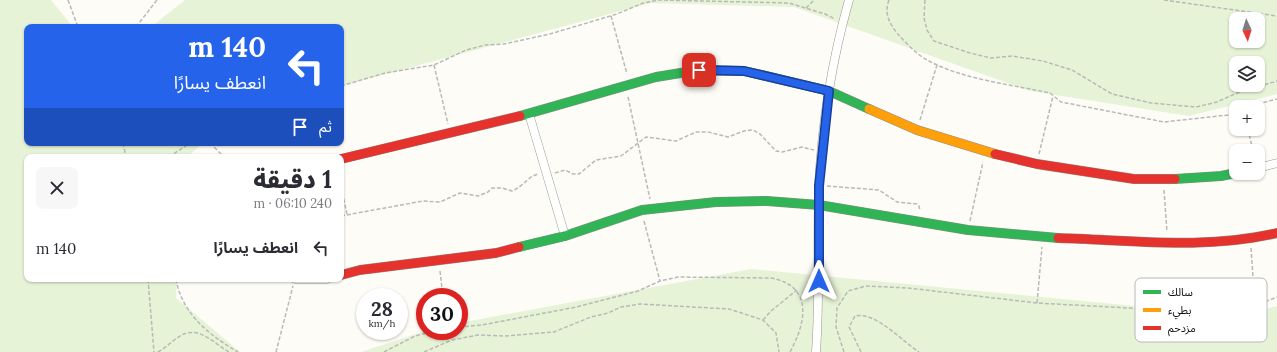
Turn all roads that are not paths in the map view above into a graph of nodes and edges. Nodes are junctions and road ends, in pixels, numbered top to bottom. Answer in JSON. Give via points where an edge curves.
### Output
{"nodes":[{"id":1,"x":848,"y":0,"type":"edge"},
{"id":2,"x":829,"y":91,"type":"junction"},
{"id":3,"x":529,"y":114,"type":"junction"},
{"id":4,"x":344,"y":157,"type":"edge"},
{"id":5,"x":1277,"y":163,"type":"edge"},
{"id":6,"x":1265,"y":166,"type":"edge"},
{"id":7,"x":1229,"y":174,"type":"edge"},
{"id":8,"x":819,"y":205,"type":"junction"},
{"id":9,"x":1277,"y":233,"type":"edge"},
{"id":10,"x":565,"y":236,"type":"junction"},
{"id":11,"x":344,"y":274,"type":"edge"},
{"id":12,"x":816,"y":352,"type":"edge"}],
"edges":[{"from":1,"to":2,"type":"street"},
{"from":2,"to":3,"type":"street","via":[[744,71],[699,70],[628,84]]},
{"from":2,"to":7,"type":"street","via":[[916,130],[985,152],[1037,164],[1134,179],[1163,180]]},
{"from":2,"to":8,"type":"street","via":[[821,151]]},
{"from":3,"to":4,"type":"street"},
{"from":3,"to":10,"type":"street"},
{"from":5,"to":6,"type":"street"},
{"from":8,"to":9,"type":"street","via":[[968,230],[1043,237],[1212,243]]},
{"from":8,"to":10,"type":"street","via":[[768,201],[716,202],[652,208]]},
{"from":8,"to":12,"type":"street","via":[[819,311]]},
{"from":10,"to":11,"type":"street","via":[[496,253]]}]}
